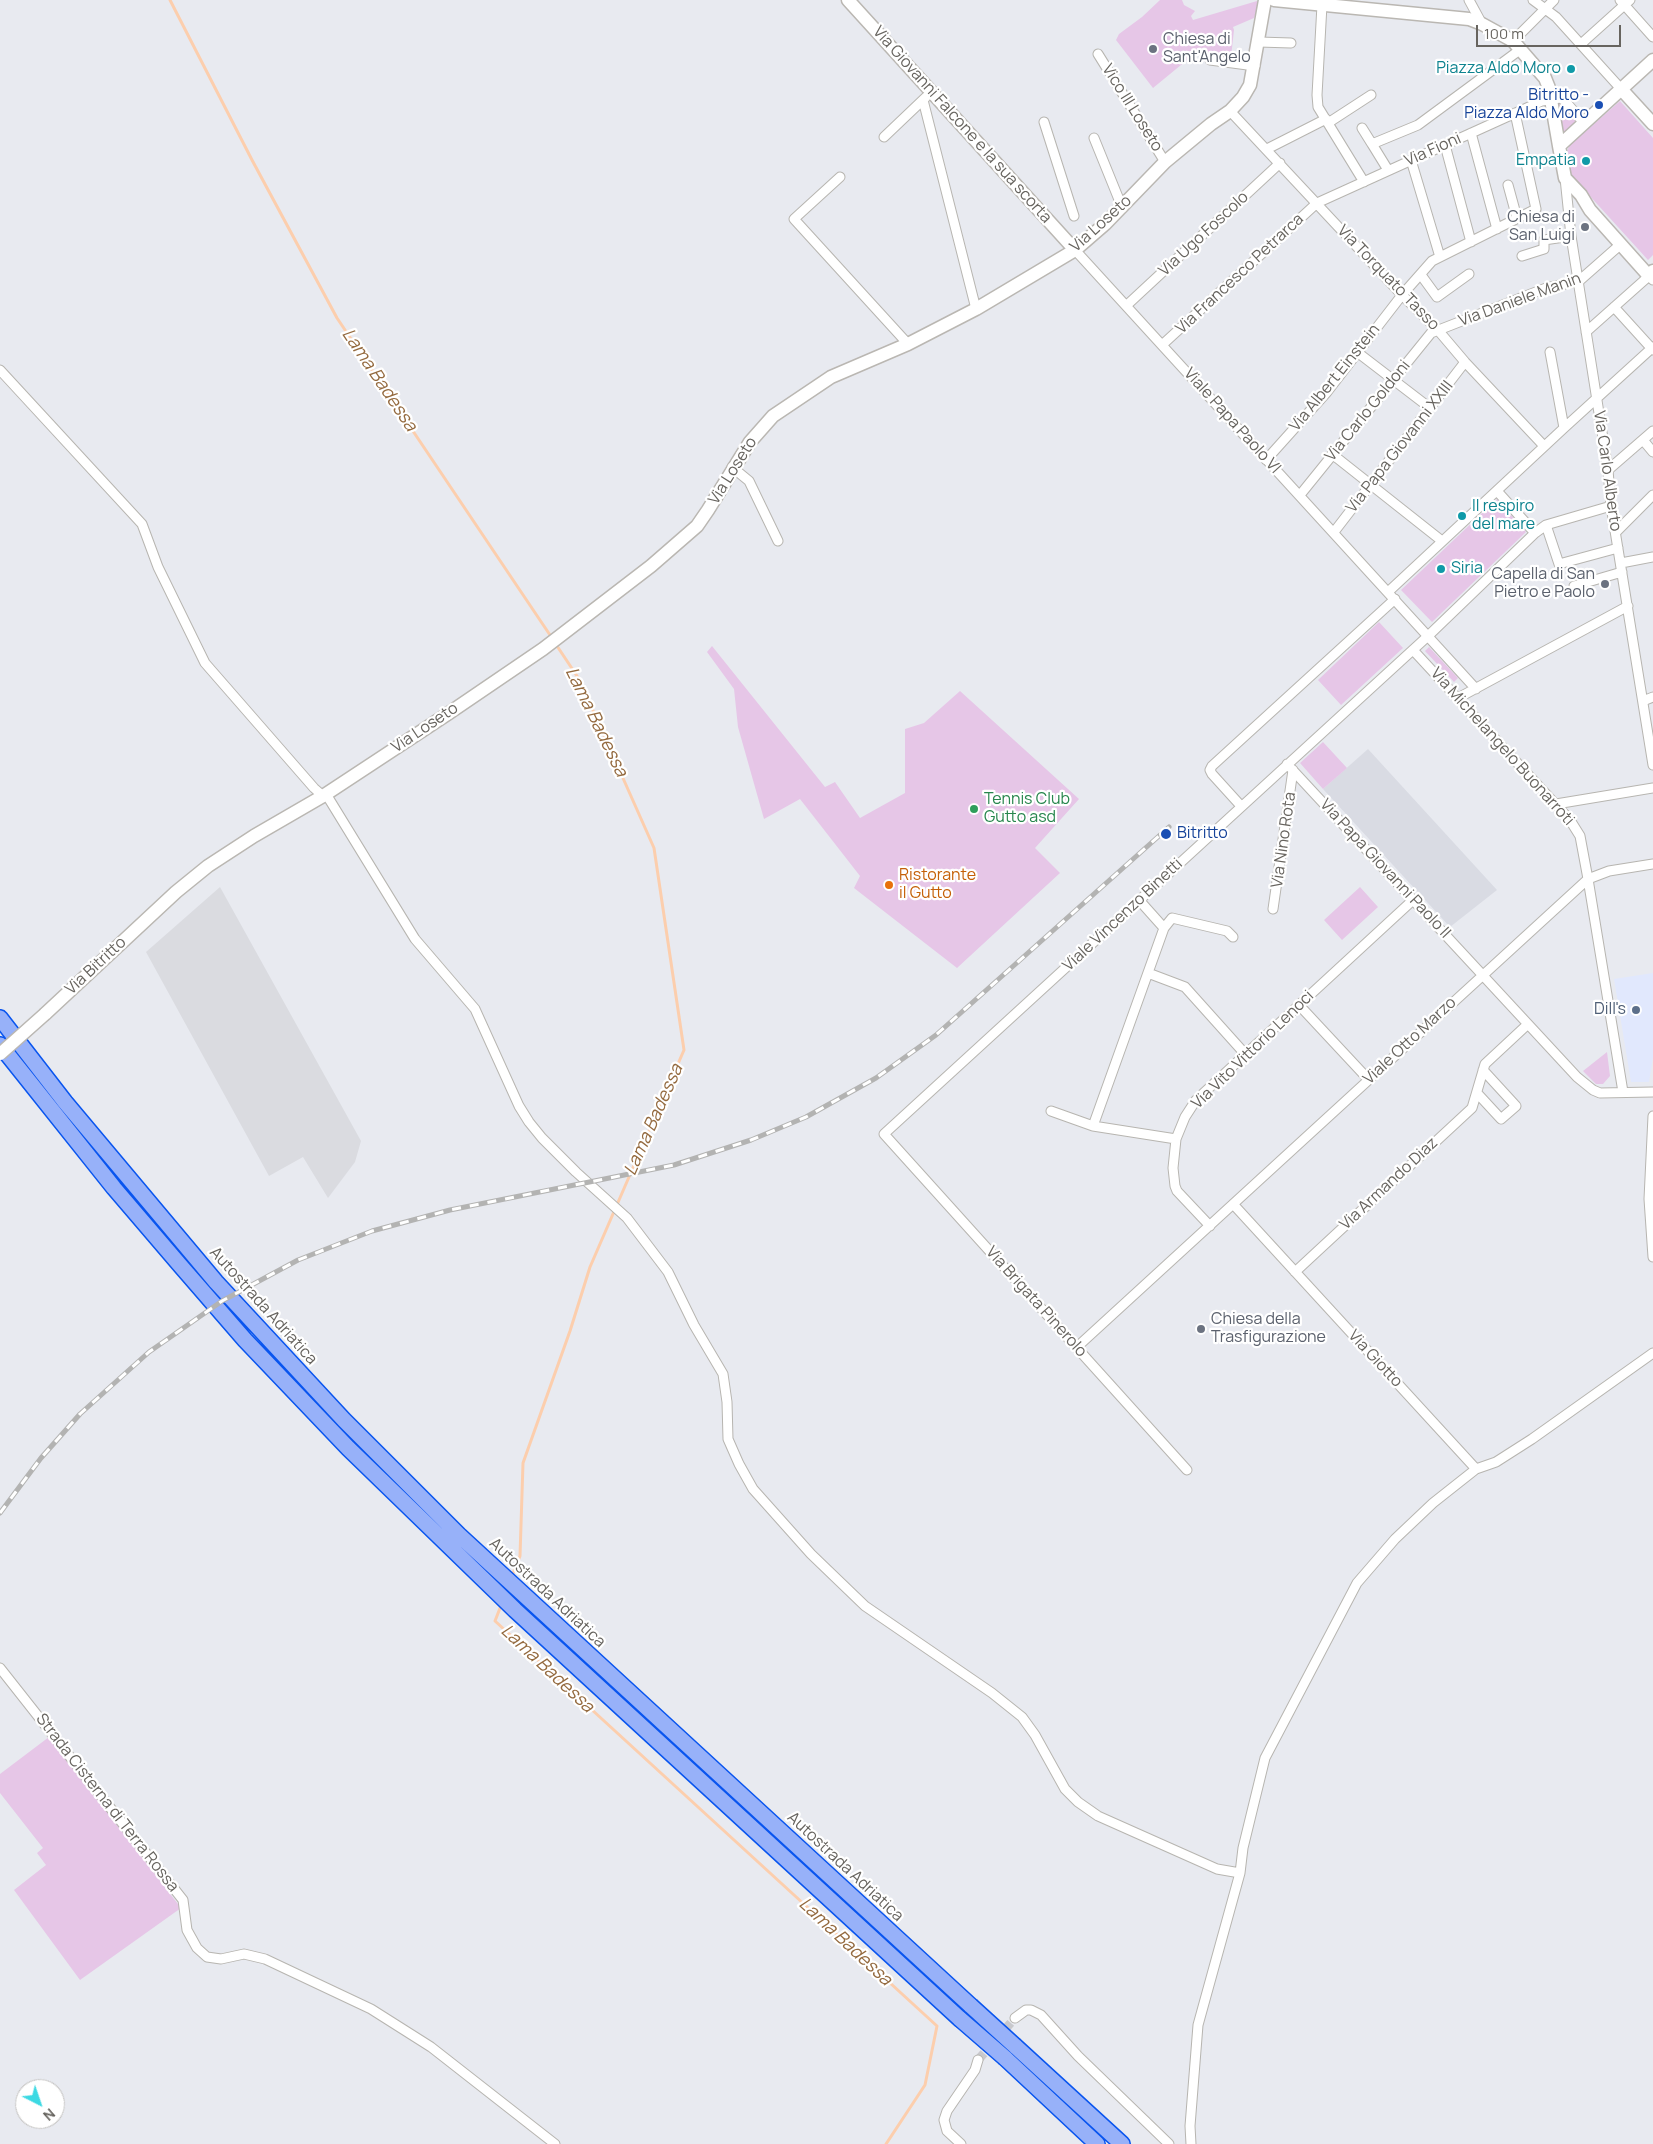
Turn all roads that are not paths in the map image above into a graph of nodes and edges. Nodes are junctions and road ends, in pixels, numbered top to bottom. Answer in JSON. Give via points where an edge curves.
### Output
{"nodes":[{"id":1,"x":848,"y":0,"type":"edge"},
{"id":2,"x":1265,"y":0,"type":"edge"},
{"id":3,"x":1275,"y":0,"type":"edge"},
{"id":4,"x":1533,"y":0,"type":"edge"},
{"id":5,"x":1554,"y":0,"type":"edge"},
{"id":6,"x":1470,"y":2,"type":"edge"},
{"id":7,"x":1625,"y":2,"type":"edge"},
{"id":8,"x":1345,"y":3,"type":"edge"},
{"id":9,"x":1322,"y":5,"type":"junction"},
{"id":10,"x":1543,"y":9,"type":"junction"},
{"id":11,"x":1469,"y":18,"type":"junction"},
{"id":12,"x":1482,"y":24,"type":"junction"},
{"id":13,"x":1653,"y":37,"type":"edge"},
{"id":14,"x":1258,"y":42,"type":"junction"},
{"id":15,"x":1291,"y":43,"type":"dead end"},
{"id":16,"x":1581,"y":44,"type":"junction"},
{"id":17,"x":1517,"y":45,"type":"junction"},
{"id":18,"x":1098,"y":54,"type":"dead end"},
{"id":19,"x":1210,"y":60,"type":"dead end"},
{"id":20,"x":1653,"y":60,"type":"edge"},
{"id":21,"x":1254,"y":66,"type":"junction"},
{"id":22,"x":1622,"y":90,"type":"junction"},
{"id":23,"x":1371,"y":95,"type":"dead end"},
{"id":24,"x":927,"y":96,"type":"junction"},
{"id":25,"x":1550,"y":99,"type":"junction"},
{"id":26,"x":1230,"y":111,"type":"junction"},
{"id":27,"x":1515,"y":113,"type":"junction"},
{"id":28,"x":1327,"y":121,"type":"junction"},
{"id":29,"x":1044,"y":122,"type":"dead end"},
{"id":30,"x":1584,"y":123,"type":"junction"},
{"id":31,"x":1653,"y":124,"type":"edge"},
{"id":32,"x":1362,"y":128,"type":"dead end"},
{"id":33,"x":1471,"y":133,"type":"junction"},
{"id":34,"x":884,"y":137,"type":"dead end"},
{"id":35,"x":1094,"y":138,"type":"dead end"},
{"id":36,"x":1372,"y":144,"type":"junction"},
{"id":37,"x":1445,"y":144,"type":"junction"},
{"id":38,"x":1558,"y":146,"type":"junction"},
{"id":39,"x":1267,"y":148,"type":"junction"},
{"id":40,"x":1411,"y":160,"type":"junction"},
{"id":41,"x":1165,"y":162,"type":"junction"},
{"id":42,"x":1280,"y":162,"type":"junction"},
{"id":43,"x":1388,"y":170,"type":"junction"},
{"id":44,"x":840,"y":177,"type":"dead end"},
{"id":45,"x":1565,"y":178,"type":"junction"},
{"id":46,"x":1364,"y":182,"type":"junction"},
{"id":47,"x":1508,"y":185,"type":"dead end"},
{"id":48,"x":1317,"y":202,"type":"junction"},
{"id":49,"x":1122,"y":207,"type":"junction"},
{"id":50,"x":1074,"y":216,"type":"dead end"},
{"id":51,"x":1517,"y":218,"type":"junction"},
{"id":52,"x":1497,"y":229,"type":"junction"},
{"id":53,"x":1062,"y":236,"type":"junction"},
{"id":54,"x":1571,"y":236,"type":"junction"},
{"id":55,"x":1470,"y":242,"type":"junction"},
{"id":56,"x":1621,"y":244,"type":"junction"},
{"id":57,"x":1075,"y":250,"type":"junction"},
{"id":58,"x":1522,"y":256,"type":"dead end"},
{"id":59,"x":1063,"y":257,"type":"junction"},
{"id":60,"x":1440,"y":257,"type":"junction"},
{"id":61,"x":1469,"y":274,"type":"dead end"},
{"id":62,"x":1421,"y":275,"type":"junction"},
{"id":63,"x":1652,"y":276,"type":"edge"},
{"id":64,"x":1579,"y":281,"type":"junction"},
{"id":65,"x":1402,"y":295,"type":"junction"},
{"id":66,"x":1127,"y":305,"type":"junction"},
{"id":67,"x":1614,"y":307,"type":"junction"},
{"id":68,"x":976,"y":309,"type":"junction"},
{"id":69,"x":1437,"y":329,"type":"junction"},
{"id":70,"x":1586,"y":332,"type":"junction"},
{"id":71,"x":908,"y":344,"type":"junction"},
{"id":72,"x":1162,"y":345,"type":"junction"},
{"id":73,"x":1652,"y":349,"type":"edge"},
{"id":74,"x":1357,"y":352,"type":"junction"},
{"id":75,"x":1550,"y":352,"type":"dead end"},
{"id":76,"x":1465,"y":362,"type":"junction"},
{"id":77,"x":0,"y":370,"type":"edge"},
{"id":78,"x":1394,"y":379,"type":"junction"},
{"id":79,"x":1596,"y":399,"type":"junction"},
{"id":80,"x":1430,"y":408,"type":"junction"},
{"id":81,"x":1564,"y":428,"type":"junction"},
{"id":82,"x":1653,"y":431,"type":"edge"},
{"id":83,"x":1643,"y":440,"type":"junction"},
{"id":84,"x":1544,"y":446,"type":"junction"},
{"id":85,"x":1653,"y":452,"type":"edge"},
{"id":86,"x":1332,"y":454,"type":"junction"},
{"id":87,"x":1266,"y":460,"type":"junction"},
{"id":88,"x":732,"y":468,"type":"junction"},
{"id":89,"x":1608,"y":470,"type":"junction"},
{"id":90,"x":1370,"y":485,"type":"junction"},
{"id":91,"x":1497,"y":490,"type":"junction"},
{"id":92,"x":1300,"y":495,"type":"junction"},
{"id":93,"x":1653,"y":495,"type":"edge"},
{"id":94,"x":1611,"y":506,"type":"junction"},
{"id":95,"x":1546,"y":524,"type":"junction"},
{"id":96,"x":1334,"y":532,"type":"junction"},
{"id":97,"x":1616,"y":532,"type":"junction"},
{"id":98,"x":1536,"y":533,"type":"junction"},
{"id":99,"x":778,"y":541,"type":"dead end"},
{"id":100,"x":1442,"y":541,"type":"junction"},
{"id":101,"x":1618,"y":548,"type":"junction"},
{"id":102,"x":1653,"y":557,"type":"edge"},
{"id":103,"x":1621,"y":568,"type":"junction"},
{"id":104,"x":1574,"y":586,"type":"dead end"},
{"id":105,"x":1392,"y":596,"type":"junction"},
{"id":106,"x":1628,"y":606,"type":"junction"},
{"id":107,"x":1428,"y":636,"type":"junction"},
{"id":108,"x":1413,"y":650,"type":"junction"},
{"id":109,"x":1476,"y":688,"type":"junction"},
{"id":110,"x":1653,"y":697,"type":"edge"},
{"id":111,"x":1458,"y":698,"type":"junction"},
{"id":112,"x":1644,"y":701,"type":"junction"},
{"id":113,"x":1653,"y":764,"type":"edge"},
{"id":114,"x":1290,"y":767,"type":"junction"},
{"id":115,"x":1653,"y":788,"type":"edge"},
{"id":116,"x":325,"y":795,"type":"junction"},
{"id":117,"x":1556,"y":804,"type":"junction"},
{"id":118,"x":1241,"y":806,"type":"junction"},
{"id":119,"x":1653,"y":864,"type":"edge"},
{"id":120,"x":193,"y":878,"type":"joint"},
{"id":121,"x":1588,"y":879,"type":"junction"},
{"id":122,"x":1139,"y":900,"type":"junction"},
{"id":123,"x":1413,"y":900,"type":"junction"},
{"id":124,"x":1273,"y":910,"type":"dead end"},
{"id":125,"x":1164,"y":928,"type":"junction"},
{"id":126,"x":1233,"y":938,"type":"dead end"},
{"id":127,"x":1148,"y":973,"type":"junction"},
{"id":128,"x":1482,"y":974,"type":"junction"},
{"id":129,"x":1299,"y":1005,"type":"junction"},
{"id":130,"x":0,"y":1018,"type":"edge"},
{"id":131,"x":1528,"y":1024,"type":"junction"},
{"id":132,"x":0,"y":1045,"type":"edge"},
{"id":133,"x":0,"y":1054,"type":"edge"},
{"id":134,"x":1246,"y":1055,"type":"junction"},
{"id":135,"x":1483,"y":1070,"type":"junction"},
{"id":136,"x":1368,"y":1079,"type":"junction"},
{"id":137,"x":1622,"y":1092,"type":"junction"},
{"id":138,"x":1653,"y":1092,"type":"edge"},
{"id":139,"x":1477,"y":1093,"type":"junction"},
{"id":140,"x":1051,"y":1111,"type":"dead end"},
{"id":141,"x":1653,"y":1116,"type":"edge"},
{"id":142,"x":1093,"y":1126,"type":"junction"},
{"id":143,"x":884,"y":1134,"type":"joint"},
{"id":144,"x":1176,"y":1139,"type":"junction"},
{"id":145,"x":1233,"y":1204,"type":"junction"},
{"id":146,"x":1210,"y":1226,"type":"junction"},
{"id":147,"x":1653,"y":1257,"type":"edge"},
{"id":148,"x":1294,"y":1272,"type":"junction"},
{"id":149,"x":1077,"y":1347,"type":"junction"},
{"id":150,"x":1653,"y":1353,"type":"edge"},
{"id":151,"x":1476,"y":1469,"type":"junction"},
{"id":152,"x":1188,"y":1470,"type":"dead end"},
{"id":153,"x":0,"y":1668,"type":"edge"},
{"id":154,"x":1240,"y":1873,"type":"junction"},
{"id":155,"x":1015,"y":2018,"type":"tunnel mouth"},
{"id":156,"x":978,"y":2060,"type":"tunnel mouth"},
{"id":157,"x":555,"y":2144,"type":"edge"},
{"id":158,"x":961,"y":2144,"type":"edge"},
{"id":159,"x":1097,"y":2144,"type":"edge"},
{"id":160,"x":1122,"y":2144,"type":"edge"},
{"id":161,"x":1169,"y":2144,"type":"edge"},
{"id":162,"x":1191,"y":2144,"type":"edge"}],
"edges":[{"from":1,"to":24,"type":"main road","name":"Via Giovanni Falcone e la sua scorta"},
{"from":2,"to":14,"type":"main road","name":"Via Loseto"},
{"from":3,"to":9,"type":"main road"},
{"from":4,"to":10,"type":"street"},
{"from":5,"to":10,"type":"street"},
{"from":6,"to":11,"type":"street"},
{"from":6,"to":12,"type":"street"},
{"from":7,"to":13,"type":"street"},
{"from":7,"to":16,"type":"street"},
{"from":8,"to":9,"type":"main road"},
{"from":8,"to":11,"type":"main road"},
{"from":9,"to":28,"type":"street","via":[[1317,95],[1318,107]]},
{"from":10,"to":16,"type":"street","via":[[1556,17]]},
{"from":10,"to":17,"type":"street"},
{"from":11,"to":12,"type":"main road"},
{"from":12,"to":17,"type":"main road"},
{"from":14,"to":15,"type":"street"},
{"from":14,"to":21,"type":"main road","name":"Via Loseto"},
{"from":16,"to":22,"type":"street"},
{"from":17,"to":25,"type":"main road","via":[[1545,78]]},
{"from":17,"to":36,"type":"street","via":[[1418,125]]},
{"from":18,"to":41,"type":"street","name":"Vico III Loseto"},
{"from":19,"to":21,"type":"street"},
{"from":20,"to":22,"type":"main road"},
{"from":21,"to":26,"type":"main road","name":"Via Loseto","via":[[1250,85]]},
{"from":22,"to":30,"type":"main road"},
{"from":22,"to":31,"type":"main road"},
{"from":23,"to":28,"type":"street"},
{"from":24,"to":34,"type":"street"},
{"from":24,"to":53,"type":"main road","name":"Via Giovanni Falcone e la sua scorta"},
{"from":24,"to":68,"type":"street"},
{"from":25,"to":27,"type":"street","name":"Via Fioni"},
{"from":25,"to":30,"type":"street","via":[[1565,101]]},
{"from":25,"to":38,"type":"main road"},
{"from":26,"to":39,"type":"street","name":"Via Torquato Tasso"},
{"from":26,"to":41,"type":"main road","name":"Via Loseto"},
{"from":27,"to":33,"type":"street","name":"Via Fioni"},
{"from":27,"to":51,"type":"street","name":"Via Albert Einstein","via":[[1536,209]]},
{"from":28,"to":39,"type":"street"},
{"from":28,"to":46,"type":"street"},
{"from":29,"to":50,"type":"street"},
{"from":30,"to":38,"type":"main road"},
{"from":32,"to":36,"type":"street"},
{"from":33,"to":37,"type":"street","name":"Via Fioni"},
{"from":33,"to":52,"type":"street"},
{"from":35,"to":49,"type":"street"},
{"from":36,"to":43,"type":"street"},
{"from":37,"to":40,"type":"street","name":"Via Fioni"},
{"from":37,"to":55,"type":"street"},
{"from":38,"to":45,"type":"main road"},
{"from":39,"to":42,"type":"street","name":"Via Torquato Tasso"},
{"from":40,"to":43,"type":"street","name":"Via Fioni"},
{"from":40,"to":60,"type":"street"},
{"from":41,"to":49,"type":"main road","name":"Via Loseto"},
{"from":42,"to":48,"type":"street","name":"Via Torquato Tasso"},
{"from":42,"to":66,"type":"street","name":"Via Ugo Foscolo"},
{"from":43,"to":46,"type":"street","name":"Via Fioni"},
{"from":44,"to":71,"type":"street","via":[[794,219]]},
{"from":45,"to":54,"type":"street","name":"Via Carlo Alberto"},
{"from":45,"to":56,"type":"main road"},
{"from":46,"to":48,"type":"street","name":"Via Fioni"},
{"from":47,"to":51,"type":"street"},
{"from":48,"to":65,"type":"street","name":"Via Torquato Tasso"},
{"from":48,"to":72,"type":"street","name":"Via Francesco Petrarca"},
{"from":49,"to":57,"type":"main road","name":"Via Loseto"},
{"from":51,"to":52,"type":"street","name":"Via Albert Einstein"},
{"from":52,"to":55,"type":"street","name":"Via Albert Einstein"},
{"from":53,"to":57,"type":"main road","name":"Via Giovanni Falcone e la sua scorta"},
{"from":53,"to":59,"type":"main road"},
{"from":54,"to":58,"type":"street","via":[[1544,240],[1544,249]]},
{"from":54,"to":64,"type":"street","name":"Via Carlo Alberto"},
{"from":55,"to":60,"type":"street","name":"Via Albert Einstein"},
{"from":56,"to":63,"type":"main road"},
{"from":56,"to":64,"type":"street","name":"Via Daniele Manin"},
{"from":57,"to":59,"type":"main road","name":"Via Loseto"},
{"from":57,"to":66,"type":"street","name":"Viale Papa Paolo VI"},
{"from":59,"to":68,"type":"main road","name":"Via Loseto"},
{"from":60,"to":62,"type":"street","name":"Via Albert Einstein","via":[[1432,261]]},
{"from":61,"to":62,"type":"street","via":[[1437,297]]},
{"from":62,"to":65,"type":"street","name":"Via Albert Einstein"},
{"from":63,"to":67,"type":"street"},
{"from":64,"to":69,"type":"street","name":"Via Daniele Manin","via":[[1546,288]]},
{"from":64,"to":70,"type":"street","name":"Via Carlo Alberto"},
{"from":65,"to":69,"type":"street","name":"Via Torquato Tasso"},
{"from":65,"to":74,"type":"street","name":"Via Albert Einstein"},
{"from":66,"to":72,"type":"street","name":"Viale Papa Paolo VI"},
{"from":67,"to":70,"type":"street"},
{"from":67,"to":73,"type":"street"},
{"from":68,"to":71,"type":"main road","name":"Via Loseto"},
{"from":69,"to":76,"type":"street","name":"Via Torquato Tasso"},
{"from":69,"to":78,"type":"street","name":"Via Carlo Goldoni"},
{"from":70,"to":79,"type":"street","name":"Via Carlo Alberto"},
{"from":71,"to":88,"type":"main road","name":"Via Loseto","via":[[831,377],[800,396],[761,428]]},
{"from":72,"to":87,"type":"street","name":"Viale Papa Paolo VI"},
{"from":73,"to":79,"type":"street"},
{"from":74,"to":78,"type":"street"},
{"from":74,"to":87,"type":"street","name":"Via Albert Einstein","via":[[1327,392]]},
{"from":75,"to":81,"type":"street"},
{"from":76,"to":80,"type":"street","name":"Via Papa Giovanni XXIII"},
{"from":76,"to":84,"type":"street","name":"Via Torquato Tasso"},
{"from":77,"to":116,"type":"street","via":[[142,524],[158,567],[205,663],[314,788]]},
{"from":78,"to":80,"type":"street"},
{"from":78,"to":86,"type":"street","name":"Via Carlo Goldoni"},
{"from":79,"to":81,"type":"street"},
{"from":79,"to":89,"type":"street","name":"Via Carlo Alberto"},
{"from":80,"to":90,"type":"street","name":"Via Papa Giovanni XXIII"},
{"from":81,"to":84,"type":"street"},
{"from":82,"to":83,"type":"street"},
{"from":83,"to":85,"type":"street"},
{"from":83,"to":89,"type":"street"},
{"from":84,"to":91,"type":"street"},
{"from":86,"to":90,"type":"street"},
{"from":86,"to":92,"type":"street","name":"Via Carlo Goldoni"},
{"from":87,"to":92,"type":"street","name":"Viale Papa Paolo VI"},
{"from":88,"to":99,"type":"street","via":[[749,481]]},
{"from":88,"to":116,"type":"main road","name":"Via Loseto","via":[[697,526],[651,566],[543,649]]},
{"from":89,"to":94,"type":"street","name":"Via Carlo Alberto"},
{"from":90,"to":96,"type":"street","name":"Via Papa Giovanni XXIII"},
{"from":90,"to":100,"type":"street"},
{"from":91,"to":98,"type":"street"},
{"from":91,"to":100,"type":"street"},
{"from":92,"to":96,"type":"street","name":"Viale Papa Paolo VI"},
{"from":93,"to":97,"type":"street"},
{"from":94,"to":95,"type":"street"},
{"from":94,"to":97,"type":"street","name":"Via Carlo Alberto"},
{"from":95,"to":98,"type":"street","name":"Viale Vincenzo Binetti"},
{"from":95,"to":101,"type":"street","via":[[1559,564]]},
{"from":96,"to":105,"type":"street","name":"Viale Papa Paolo VI"},
{"from":97,"to":101,"type":"street","name":"Via Carlo Alberto"},
{"from":98,"to":107,"type":"street","name":"Viale Vincenzo Binetti"},
{"from":100,"to":105,"type":"street"},
{"from":101,"to":103,"type":"street","name":"Via Carlo Alberto"},
{"from":102,"to":103,"type":"street"},
{"from":103,"to":104,"type":"street"},
{"from":103,"to":106,"type":"street","name":"Via Carlo Alberto"},
{"from":105,"to":107,"type":"street","name":"Viale Papa Paolo VI"},
{"from":105,"to":118,"type":"street","via":[[1212,766],[1212,774]]},
{"from":106,"to":109,"type":"street"},
{"from":106,"to":112,"type":"street","name":"Via Carlo Alberto"},
{"from":107,"to":108,"type":"street","name":"Viale Vincenzo Binetti"},
{"from":107,"to":109,"type":"street","name":"Viale Papa Paolo VI"},
{"from":108,"to":111,"type":"street","name":"Via Michelangelo Buonarroti"},
{"from":108,"to":114,"type":"street","name":"Viale Vincenzo Binetti"},
{"from":109,"to":111,"type":"street"},
{"from":110,"to":112,"type":"street"},
{"from":111,"to":117,"type":"street","name":"Via Michelangelo Buonarroti"},
{"from":112,"to":113,"type":"street","name":"Via Carlo Alberto"},
{"from":114,"to":118,"type":"street","name":"Viale Vincenzo Binetti"},
{"from":114,"to":123,"type":"street","name":"Via Papa Giovanni Paolo II"},
{"from":114,"to":124,"type":"street","name":"Via Nino Rota"},
{"from":115,"to":117,"type":"street"},
{"from":116,"to":120,"type":"main road","name":"Via Loseto","via":[[254,836]]},
{"from":116,"to":154,"type":"street","via":[[415,938],[475,1009],[529,1122],[576,1172],[627,1218],[668,1272],[723,1374],[731,1447],[753,1489],[781,1522],[865,1606],[1022,1717],[1065,1789],[1078,1802],[1098,1816],[1217,1869]]},
{"from":117,"to":121,"type":"street","name":"Via Michelangelo Buonarroti","via":[[1580,836]]},
{"from":118,"to":122,"type":"street","name":"Viale Vincenzo Binetti"},
{"from":119,"to":121,"type":"street","via":[[1609,871]]},
{"from":120,"to":133,"type":"main road","name":"Via Bitritto","bridge":true},
{"from":121,"to":128,"type":"street","name":"Viale Otto Marzo"},
{"from":121,"to":137,"type":"street","name":"Via Michelangelo Buonarroti"},
{"from":122,"to":125,"type":"street"},
{"from":122,"to":143,"type":"street","name":"Viale Vincenzo Binetti"},
{"from":123,"to":128,"type":"street","name":"Via Papa Giovanni Paolo II"},
{"from":123,"to":129,"type":"street","name":"Via Vito Vittorio Lenoci"},
{"from":125,"to":126,"type":"street","via":[[1172,918],[1228,931]]},
{"from":125,"to":127,"type":"street"},
{"from":127,"to":134,"type":"street","via":[[1185,987]]},
{"from":127,"to":142,"type":"street"},
{"from":128,"to":131,"type":"street","name":"Via Papa Giovanni Paolo II"},
{"from":128,"to":136,"type":"street","name":"Viale Otto Marzo"},
{"from":129,"to":134,"type":"street","name":"Via Vito Vittorio Lenoci"},
{"from":129,"to":136,"type":"street"},
{"from":130,"to":160,"type":"highway","name":"Autostrada Adriatica","bridge":true,"via":[[84,1125],[216,1282],[303,1377],[458,1535]]},
{"from":131,"to":135,"type":"street","name":"Via Armando Diaz","via":[[1485,1064]]},
{"from":131,"to":137,"type":"street","name":"Via Papa Giovanni Paolo II","via":[[1593,1090],[1600,1093]]},
{"from":132,"to":159,"type":"highway","name":"Autostrada Adriatica","bridge":true,"via":[[114,1188],[245,1340],[348,1448],[515,1610]]},
{"from":134,"to":144,"type":"street","name":"Via Vito Vittorio Lenoci","via":[[1196,1100]]},
{"from":135,"to":139,"type":"street","name":"Via Armando Diaz"},
{"from":135,"to":139,"type":"street","via":[[1516,1106],[1501,1119]]},
{"from":136,"to":145,"type":"street","name":"Viale Otto Marzo"},
{"from":137,"to":138,"type":"street","name":"Via Papa Giovanni Paolo II"},
{"from":139,"to":148,"type":"street","name":"Via Armando Diaz","via":[[1472,1108]]},
{"from":140,"to":142,"type":"street"},
{"from":141,"to":147,"type":"street","via":[[1649,1198]]},
{"from":142,"to":144,"type":"street"},
{"from":143,"to":149,"type":"street","name":"Via Brigata Pinerolo"},
{"from":144,"to":146,"type":"street","name":"Via Vito Vittorio Lenoci","via":[[1175,1186]]},
{"from":145,"to":146,"type":"street","name":"Viale Otto Marzo"},
{"from":145,"to":148,"type":"street","name":"Via Giotto"},
{"from":146,"to":149,"type":"street","name":"Viale Otto Marzo"},
{"from":148,"to":151,"type":"street","name":"Via Giotto"},
{"from":149,"to":152,"type":"street","name":"Via Brigata Pinerolo"},
{"from":150,"to":151,"type":"street","via":[[1532,1439],[1496,1462]]},
{"from":151,"to":154,"type":"street","via":[[1395,1539],[1356,1583],[1266,1758],[1243,1848]]},
{"from":153,"to":157,"type":"street","name":"Strada Cisterna di Terra Rossa","via":[[183,1900],[188,1930],[198,1948],[208,1957],[222,1959],[244,1954],[265,1959],[371,2009],[431,2047]]},
{"from":154,"to":162,"type":"street","via":[[1198,2025]]},
{"from":155,"to":161,"type":"street","via":[[1026,2010],[1041,2015],[1078,2056]]},
{"from":156,"to":158,"type":"street","via":[[972,2076],[955,2098],[944,2120],[947,2131]]}]}
